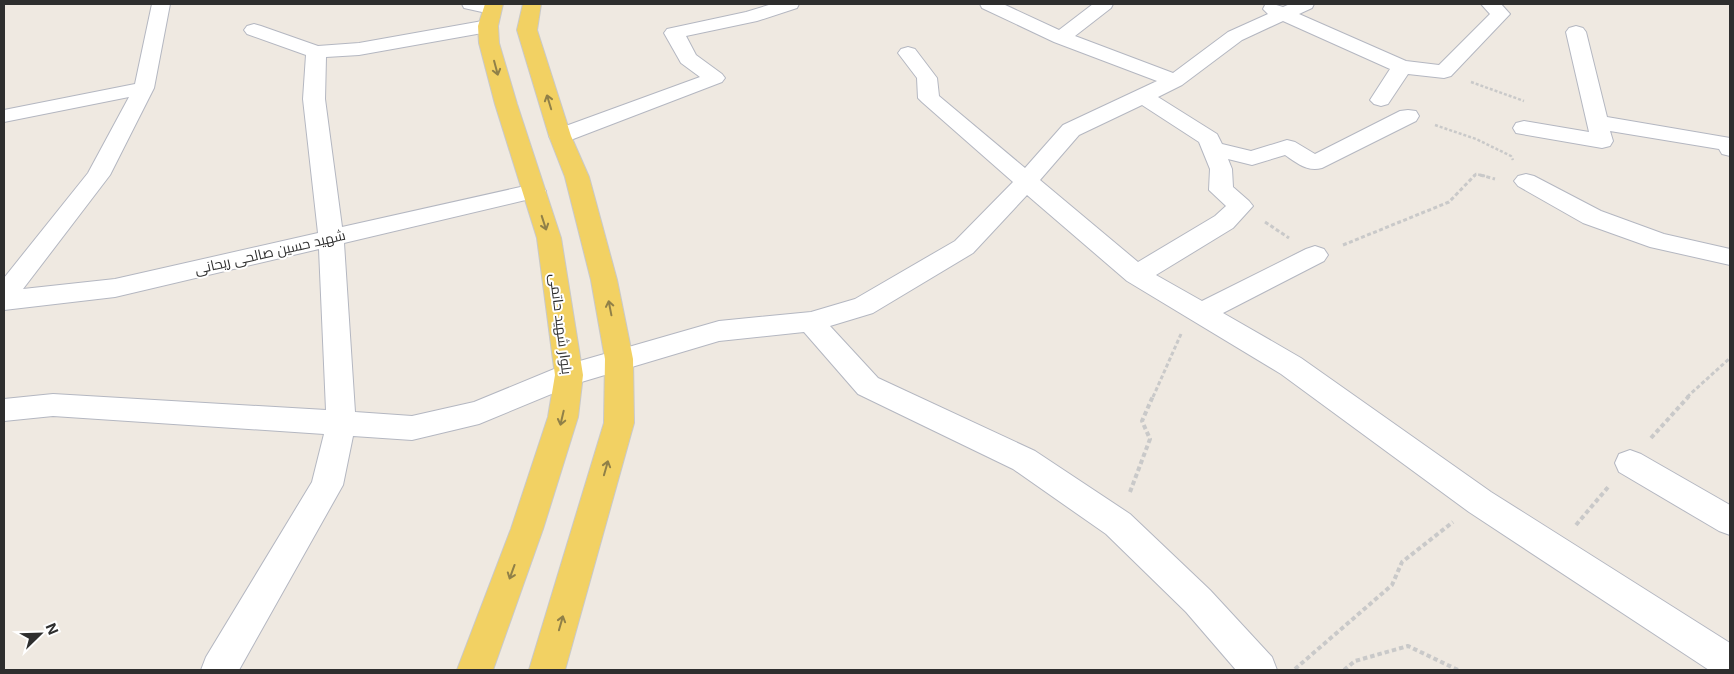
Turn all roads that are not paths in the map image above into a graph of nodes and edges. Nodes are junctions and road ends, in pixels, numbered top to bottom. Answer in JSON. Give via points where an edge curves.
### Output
{"nodes":[{"id":1,"x":161,"y":4,"type":"edge"},
{"id":2,"x":532,"y":4,"type":"edge"},
{"id":3,"x":790,"y":4,"type":"edge"},
{"id":4,"x":989,"y":4,"type":"edge"},
{"id":5,"x":1104,"y":4,"type":"edge"},
{"id":6,"x":1261,"y":4,"type":"edge"},
{"id":7,"x":1305,"y":4,"type":"edge"},
{"id":8,"x":1490,"y":4,"type":"edge"},
{"id":9,"x":486,"y":10,"type":"edge"},
{"id":10,"x":1283,"y":14,"type":"junction"},
{"id":11,"x":254,"y":30,"type":"dead end"},
{"id":12,"x":1576,"y":32,"type":"dead end"},
{"id":13,"x":1061,"y":38,"type":"junction"},
{"id":14,"x":316,"y":52,"type":"junction"},
{"id":15,"x":908,"y":54,"type":"dead end"},
{"id":16,"x":1402,"y":68,"type":"junction"},
{"id":17,"x":1175,"y":81,"type":"junction"},
{"id":18,"x":144,"y":88,"type":"junction"},
{"id":19,"x":1144,"y":96,"type":"junction"},
{"id":20,"x":1381,"y":100,"type":"dead end"},
{"id":21,"x":4,"y":116,"type":"edge"},
{"id":22,"x":1408,"y":116,"type":"road end"},
{"id":23,"x":1597,"y":122,"type":"junction"},
{"id":24,"x":1524,"y":128,"type":"road end"},
{"id":25,"x":560,"y":136,"type":"junction"},
{"id":26,"x":1729,"y":146,"type":"edge"},
{"id":27,"x":1212,"y":148,"type":"junction"},
{"id":28,"x":1027,"y":181,"type":"junction"},
{"id":29,"x":1526,"y":181,"type":"road end"},
{"id":30,"x":534,"y":191,"type":"junction"},
{"id":31,"x":331,"y":238,"type":"junction"},
{"id":32,"x":1315,"y":255,"type":"road end"},
{"id":33,"x":1730,"y":257,"type":"edge"},
{"id":34,"x":1136,"y":275,"type":"junction"},
{"id":35,"x":4,"y":296,"type":"edge"},
{"id":36,"x":4,"y":301,"type":"edge"},
{"id":37,"x":1201,"y":313,"type":"junction"},
{"id":38,"x":811,"y":322,"type":"junction"},
{"id":39,"x":620,"y":359,"type":"junction"},
{"id":40,"x":569,"y":375,"type":"junction"},
{"id":41,"x":4,"y":410,"type":"edge"},
{"id":42,"x":341,"y":424,"type":"junction"},
{"id":43,"x":1630,"y":463,"type":"dead end"},
{"id":44,"x":1730,"y":521,"type":"edge"},
{"id":45,"x":1730,"y":663,"type":"edge"},
{"id":46,"x":219,"y":670,"type":"edge"},
{"id":47,"x":475,"y":670,"type":"edge"},
{"id":48,"x":547,"y":670,"type":"edge"},
{"id":49,"x":1259,"y":670,"type":"edge"}],
"edges":[{"from":1,"to":18,"type":"street"},
{"from":25,"to":2,"type":"main road","one_way":true,"via":[[526,30]]},
{"from":3,"to":25,"type":"street","via":[[750,17],[674,33],[688,59],[715,78]]},
{"from":4,"to":13,"type":"street"},
{"from":5,"to":13,"type":"street"},
{"from":6,"to":10,"type":"street"},
{"from":7,"to":10,"type":"street"},
{"from":8,"to":16,"type":"street","via":[[1501,14],[1444,72]]},
{"from":9,"to":14,"type":"street","via":[[359,49]]},
{"from":9,"to":30,"type":"main road","name":"بلوار شهید حاتمی","one_way":true,"via":[[490,43],[506,104]]},
{"from":10,"to":16,"type":"street"},
{"from":10,"to":17,"type":"street","via":[[1235,36]]},
{"from":11,"to":14,"type":"street"},
{"from":12,"to":23,"type":"street"},
{"from":13,"to":17,"type":"street"},
{"from":14,"to":31,"type":"street","via":[[314,99]]},
{"from":15,"to":28,"type":"street","via":[[927,78],[929,98]]},
{"from":16,"to":20,"type":"street"},
{"from":17,"to":19,"type":"street"},
{"from":18,"to":21,"type":"street"},
{"from":18,"to":35,"type":"street","via":[[98,175]]},
{"from":19,"to":27,"type":"street","via":[[1208,139]]},
{"from":19,"to":28,"type":"street","via":[[1071,130]]},
{"from":22,"to":27,"type":"street","via":[[1314,163],[1287,147],[1252,158]]},
{"from":23,"to":24,"type":"street","via":[[1602,141]]},
{"from":23,"to":26,"type":"street"},
{"from":39,"to":25,"type":"main road","one_way":true,"via":[[578,177]]},
{"from":27,"to":34,"type":"street","via":[[1221,169],[1221,190],[1241,206],[1224,222]]},
{"from":28,"to":34,"type":"street"},
{"from":28,"to":38,"type":"street","via":[[964,247],[864,306]]},
{"from":29,"to":33,"type":"street","via":[[1592,217],[1659,241]]},
{"from":30,"to":31,"type":"street","name":"شهید حسین صالحی ریحانی"},
{"from":30,"to":40,"type":"main road","name":"بلوار شهید حاتمی","one_way":true,"via":[[549,238]]},
{"from":31,"to":36,"type":"street","name":"شهید حسین صالحی ریحانی","via":[[115,288]]},
{"from":31,"to":42,"type":"street"},
{"from":32,"to":37,"type":"street"},
{"from":34,"to":37,"type":"street"},
{"from":37,"to":45,"type":"street","via":[[1291,366],[1480,502]]},
{"from":38,"to":39,"type":"street","via":[[719,331]]},
{"from":38,"to":49,"type":"street","via":[[868,386],[1024,460],[1118,524],[1198,601]]},
{"from":39,"to":40,"type":"street"},
{"from":48,"to":39,"type":"main road","one_way":true,"via":[[619,423]]},
{"from":40,"to":42,"type":"street","via":[[479,412],[412,428]]},
{"from":40,"to":47,"type":"main road","name":"بلوار شهید حاتمی","one_way":true,"via":[[563,418],[527,529]]},
{"from":41,"to":42,"type":"street","via":[[53,405]]},
{"from":42,"to":46,"type":"street","via":[[327,485]]},
{"from":43,"to":44,"type":"street"}]}
